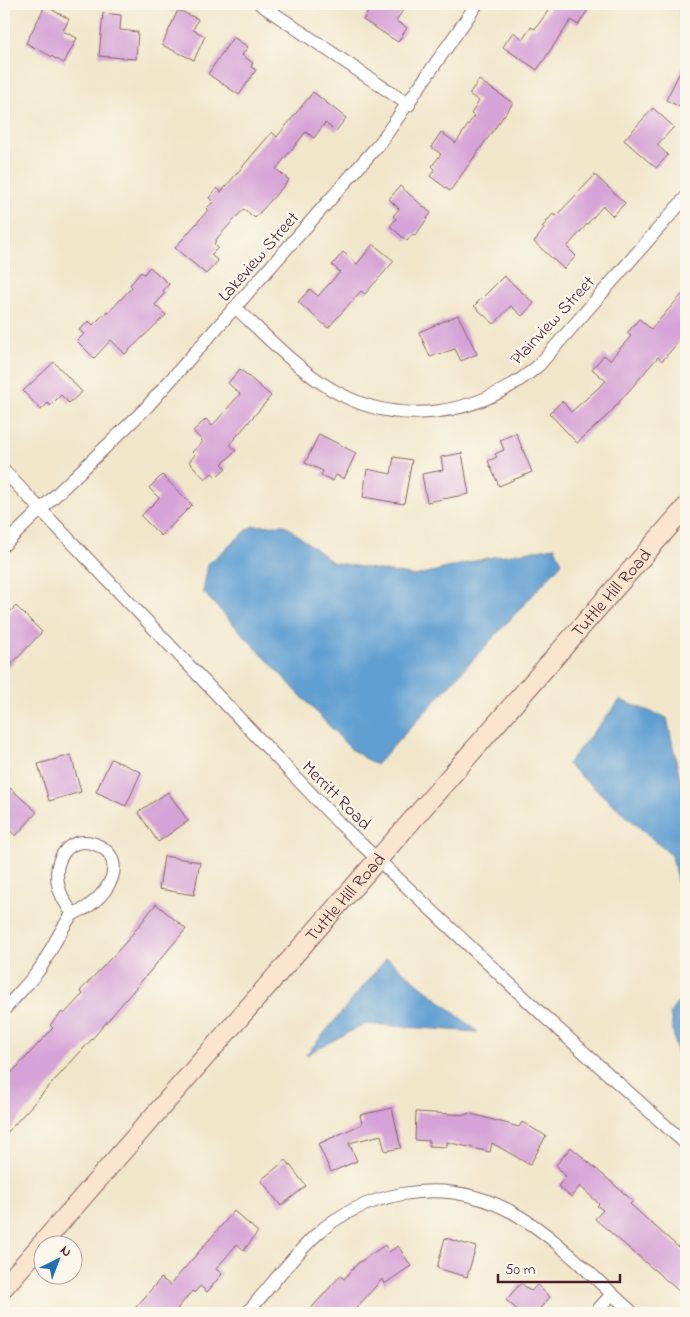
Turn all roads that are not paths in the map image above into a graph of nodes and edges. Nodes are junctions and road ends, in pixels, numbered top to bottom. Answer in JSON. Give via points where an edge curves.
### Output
{"nodes":[{"id":1,"x":260,"y":4,"type":"edge"},
{"id":2,"x":478,"y":4,"type":"edge"},
{"id":3,"x":409,"y":105,"type":"junction"},
{"id":4,"x":686,"y":197,"type":"edge"},
{"id":5,"x":235,"y":307,"type":"junction"},
{"id":6,"x":4,"y":471,"type":"edge"},
{"id":7,"x":686,"y":507,"type":"edge"},
{"id":8,"x":40,"y":511,"type":"junction"},
{"id":9,"x":4,"y":545,"type":"edge"},
{"id":10,"x":377,"y":859,"type":"junction"},
{"id":11,"x":73,"y":914,"type":"junction"},
{"id":12,"x":4,"y":1010,"type":"edge"},
{"id":13,"x":686,"y":1144,"type":"edge"},
{"id":14,"x":4,"y":1287,"type":"edge"},
{"id":15,"x":612,"y":1294,"type":"junction"},
{"id":16,"x":247,"y":1313,"type":"edge"},
{"id":17,"x":595,"y":1313,"type":"edge"},
{"id":18,"x":633,"y":1313,"type":"edge"}],
"edges":[{"from":1,"to":3,"type":"street"},
{"from":2,"to":3,"type":"street","name":"Lakeview Street"},
{"from":3,"to":5,"type":"street","name":"Lakeview Street","via":[[380,143]]},
{"from":4,"to":5,"type":"street","name":"Plainview Street","via":[[522,379],[502,392],[459,408],[410,413],[378,408],[346,397],[313,376]]},
{"from":5,"to":8,"type":"street","name":"Lakeview Street","via":[[145,409]]},
{"from":6,"to":8,"type":"street","name":"Merritt Road"},
{"from":7,"to":10,"type":"main road","name":"Tuttle Hill Road"},
{"from":8,"to":9,"type":"street","name":"Lakeview Street"},
{"from":8,"to":10,"type":"street","name":"Merritt Road","via":[[266,748]]},
{"from":10,"to":13,"type":"street","name":"Merritt Road"},
{"from":10,"to":14,"type":"main road","name":"Tuttle Hill Road"},
{"from":11,"to":11,"type":"street","via":[[94,902],[113,876],[114,865],[109,854],[88,842],[77,842],[68,847],[60,860],[57,883]]},
{"from":11,"to":12,"type":"street","via":[[39,970]]},
{"from":15,"to":16,"type":"street","via":[[522,1217],[474,1196],[418,1191],[363,1205],[337,1220],[318,1234]]},
{"from":15,"to":17,"type":"street"},
{"from":15,"to":18,"type":"street"}]}
